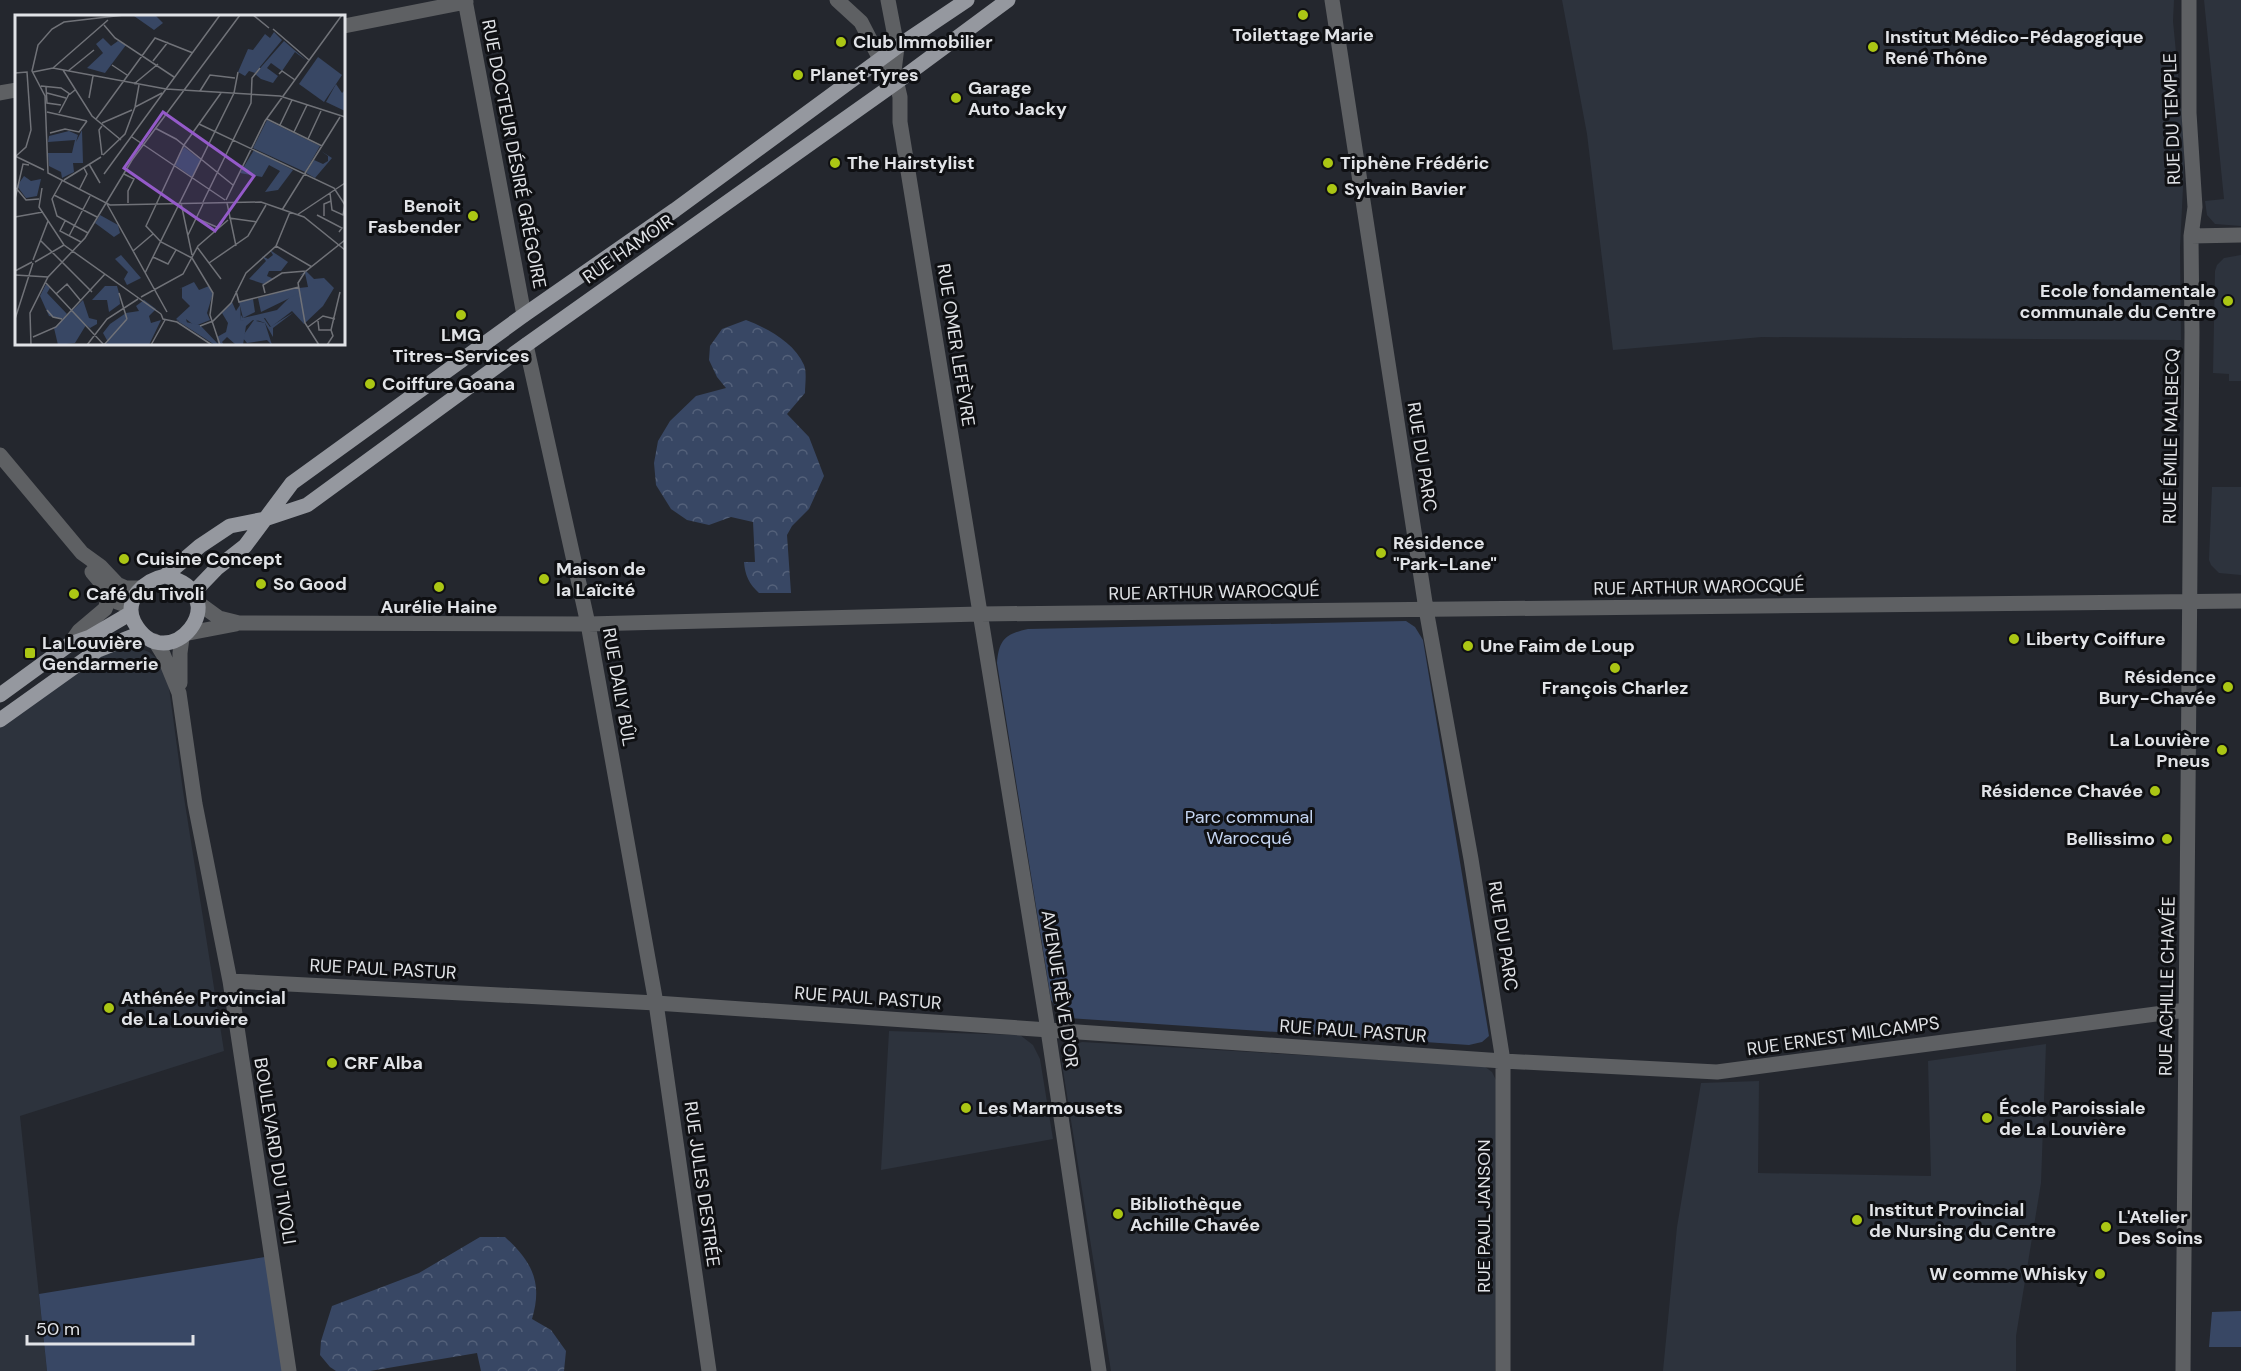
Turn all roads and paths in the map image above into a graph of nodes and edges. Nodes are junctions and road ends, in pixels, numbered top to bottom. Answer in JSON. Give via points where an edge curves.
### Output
{"nodes":[{"id":1,"x":837,"y":0,"type":"edge"},
{"id":2,"x":888,"y":0,"type":"edge"},
{"id":3,"x":967,"y":0,"type":"edge"},
{"id":4,"x":1008,"y":0,"type":"edge"},
{"id":5,"x":1332,"y":0,"type":"edge"},
{"id":6,"x":2189,"y":0,"type":"edge"},
{"id":7,"x":466,"y":1,"type":"edge"},
{"id":8,"x":345,"y":26,"type":"edge"},
{"id":9,"x":897,"y":47,"type":"junction"},
{"id":10,"x":880,"y":59,"type":"junction"},
{"id":11,"x":895,"y":76,"type":"junction"},
{"id":12,"x":15,"y":90,"type":"edge"},
{"id":13,"x":0,"y":93,"type":"edge"},
{"id":14,"x":2191,"y":236,"type":"junction"},
{"id":15,"x":2241,"y":236,"type":"edge"},
{"id":16,"x":524,"y":315,"type":"junction"},
{"id":17,"x":526,"y":345,"type":"junction"},
{"id":18,"x":0,"y":454,"type":"edge"},
{"id":19,"x":266,"y":519,"type":"junction"},
{"id":20,"x":82,"y":553,"type":"junction"},
{"id":21,"x":165,"y":576,"type":"junction"},
{"id":22,"x":105,"y":586,"type":"junction"},
{"id":23,"x":141,"y":588,"type":"junction"},
{"id":24,"x":195,"y":598,"type":"junction"},
{"id":25,"x":2188,"y":601,"type":"junction"},
{"id":26,"x":2241,"y":601,"type":"edge"},
{"id":27,"x":1426,"y":609,"type":"junction"},
{"id":28,"x":131,"y":610,"type":"junction"},
{"id":29,"x":980,"y":614,"type":"junction"},
{"id":30,"x":239,"y":623,"type":"junction"},
{"id":31,"x":588,"y":624,"type":"junction"},
{"id":32,"x":141,"y":633,"type":"junction"},
{"id":33,"x":185,"y":636,"type":"junction"},
{"id":34,"x":155,"y":641,"type":"junction"},
{"id":35,"x":70,"y":644,"type":"junction"},
{"id":36,"x":178,"y":688,"type":"junction"},
{"id":37,"x":0,"y":695,"type":"edge"},
{"id":38,"x":0,"y":720,"type":"edge"},
{"id":39,"x":230,"y":981,"type":"junction"},
{"id":40,"x":656,"y":1003,"type":"junction"},
{"id":41,"x":2186,"y":1010,"type":"junction"},
{"id":42,"x":1048,"y":1030,"type":"junction"},
{"id":43,"x":1503,"y":1061,"type":"junction"},
{"id":44,"x":289,"y":1371,"type":"edge"},
{"id":45,"x":709,"y":1371,"type":"edge"},
{"id":46,"x":1099,"y":1371,"type":"edge"},
{"id":47,"x":1503,"y":1371,"type":"edge"},
{"id":48,"x":2182,"y":1371,"type":"edge"}],
"edges":[{"from":1,"to":10,"type":"street","via":[[861,22]]},
{"from":2,"to":9,"type":"street","name":"RUE OMER LEFÈVRE"},
{"from":3,"to":9,"type":"main road","name":"RUE HAMOIR"},
{"from":4,"to":11,"type":"main road","name":"RUE HAMOIR"},
{"from":5,"to":27,"type":"street","name":"RUE DU PARC"},
{"from":6,"to":14,"type":"street","name":"RUE DU TEMPLE","via":[[2189,113],[2195,207]]},
{"from":7,"to":8,"type":"street"},
{"from":7,"to":16,"type":"street","name":"RUE DOCTEUR DÉSIRÉ GRÉGOIRE"},
{"from":9,"to":10,"type":"main road","name":"RUE HAMOIR"},
{"from":9,"to":11,"type":"street","name":"RUE OMER LEFÈVRE"},
{"from":10,"to":11,"type":"street"},
{"from":10,"to":16,"type":"main road","name":"RUE HAMOIR"},
{"from":11,"to":17,"type":"main road","name":"RUE HAMOIR"},
{"from":11,"to":29,"type":"street","name":"RUE OMER LEFÈVRE"},
{"from":12,"to":13,"type":"street"},
{"from":14,"to":15,"type":"street"},
{"from":14,"to":25,"type":"street","name":"RUE ÉMILE MALBECQ"},
{"from":16,"to":19,"type":"main road","name":"RUE HAMOIR","via":[[292,483]]},
{"from":17,"to":19,"type":"main road","name":"RUE HAMOIR","via":[[307,505]]},
{"from":17,"to":31,"type":"street","name":"RUE DAILY BÛL"},
{"from":18,"to":20,"type":"street"},
{"from":19,"to":21,"type":"main road","name":"RUE HAMOIR","via":[[230,526]]},
{"from":19,"to":24,"type":"main road","name":"RUE HAMOIR","via":[[245,546],[217,568]]},
{"from":20,"to":22,"type":"street","via":[[92,573]]},
{"from":20,"to":23,"type":"street","via":[[117,584]]},
{"from":21,"to":23,"type":"main road"},
{"from":21,"to":24,"type":"main road","via":[[185,583]]},
{"from":22,"to":28,"type":"street","via":[[117,602]]},
{"from":22,"to":35,"type":"street","via":[[105,609]]},
{"from":23,"to":28,"type":"main road"},
{"from":24,"to":30,"type":"street","name":"RUE ARTHUR WAROCQUÉ","via":[[219,618]]},
{"from":24,"to":33,"type":"main road","via":[[197,617]]},
{"from":25,"to":26,"type":"street","name":"RUE ARTHUR WAROCQUÉ"},
{"from":25,"to":27,"type":"street","name":"RUE ARTHUR WAROCQUÉ"},
{"from":25,"to":41,"type":"street","name":"RUE ACHILLE CHAVÉE"},
{"from":27,"to":29,"type":"street","name":"RUE ARTHUR WAROCQUÉ"},
{"from":27,"to":43,"type":"street","name":"RUE DU PARC"},
{"from":28,"to":32,"type":"main road"},
{"from":28,"to":35,"type":"main road","via":[[90,637]]},
{"from":29,"to":31,"type":"street","name":"RUE ARTHUR WAROCQUÉ"},
{"from":29,"to":42,"type":"street","name":"AVENUE RÊVE D'OR"},
{"from":30,"to":31,"type":"street","name":"RUE ARTHUR WAROCQUÉ"},
{"from":30,"to":33,"type":"street","name":"RUE ARTHUR WAROCQUÉ"},
{"from":31,"to":40,"type":"street","name":"RUE DAILY BÛL"},
{"from":32,"to":34,"type":"main road"},
{"from":32,"to":38,"type":"main road","via":[[98,650]]},
{"from":33,"to":34,"type":"main road","via":[[169,642]]},
{"from":33,"to":36,"type":"street","name":"BOULEVARD DU TIVOLI"},
{"from":34,"to":36,"type":"street","name":"BOULEVARD DU TIVOLI"},
{"from":35,"to":37,"type":"main road"},
{"from":36,"to":39,"type":"street","name":"BOULEVARD DU TIVOLI","via":[[195,804]]},
{"from":39,"to":40,"type":"street","name":"RUE PAUL PASTUR"},
{"from":39,"to":44,"type":"street","name":"BOULEVARD DU TIVOLI"},
{"from":40,"to":42,"type":"street","name":"RUE PAUL PASTUR"},
{"from":40,"to":45,"type":"street","name":"RUE JULES DESTRÉE"},
{"from":41,"to":43,"type":"street","name":"RUE ERNEST MILCAMPS","via":[[1717,1072]]},
{"from":41,"to":48,"type":"street","name":"RUE ACHILLE CHAVÉE"},
{"from":42,"to":43,"type":"street","name":"RUE PAUL PASTUR"},
{"from":42,"to":46,"type":"street","name":"AVENUE RÊVE D'OR"},
{"from":43,"to":47,"type":"street","name":"RUE PAUL JANSON"}]}
